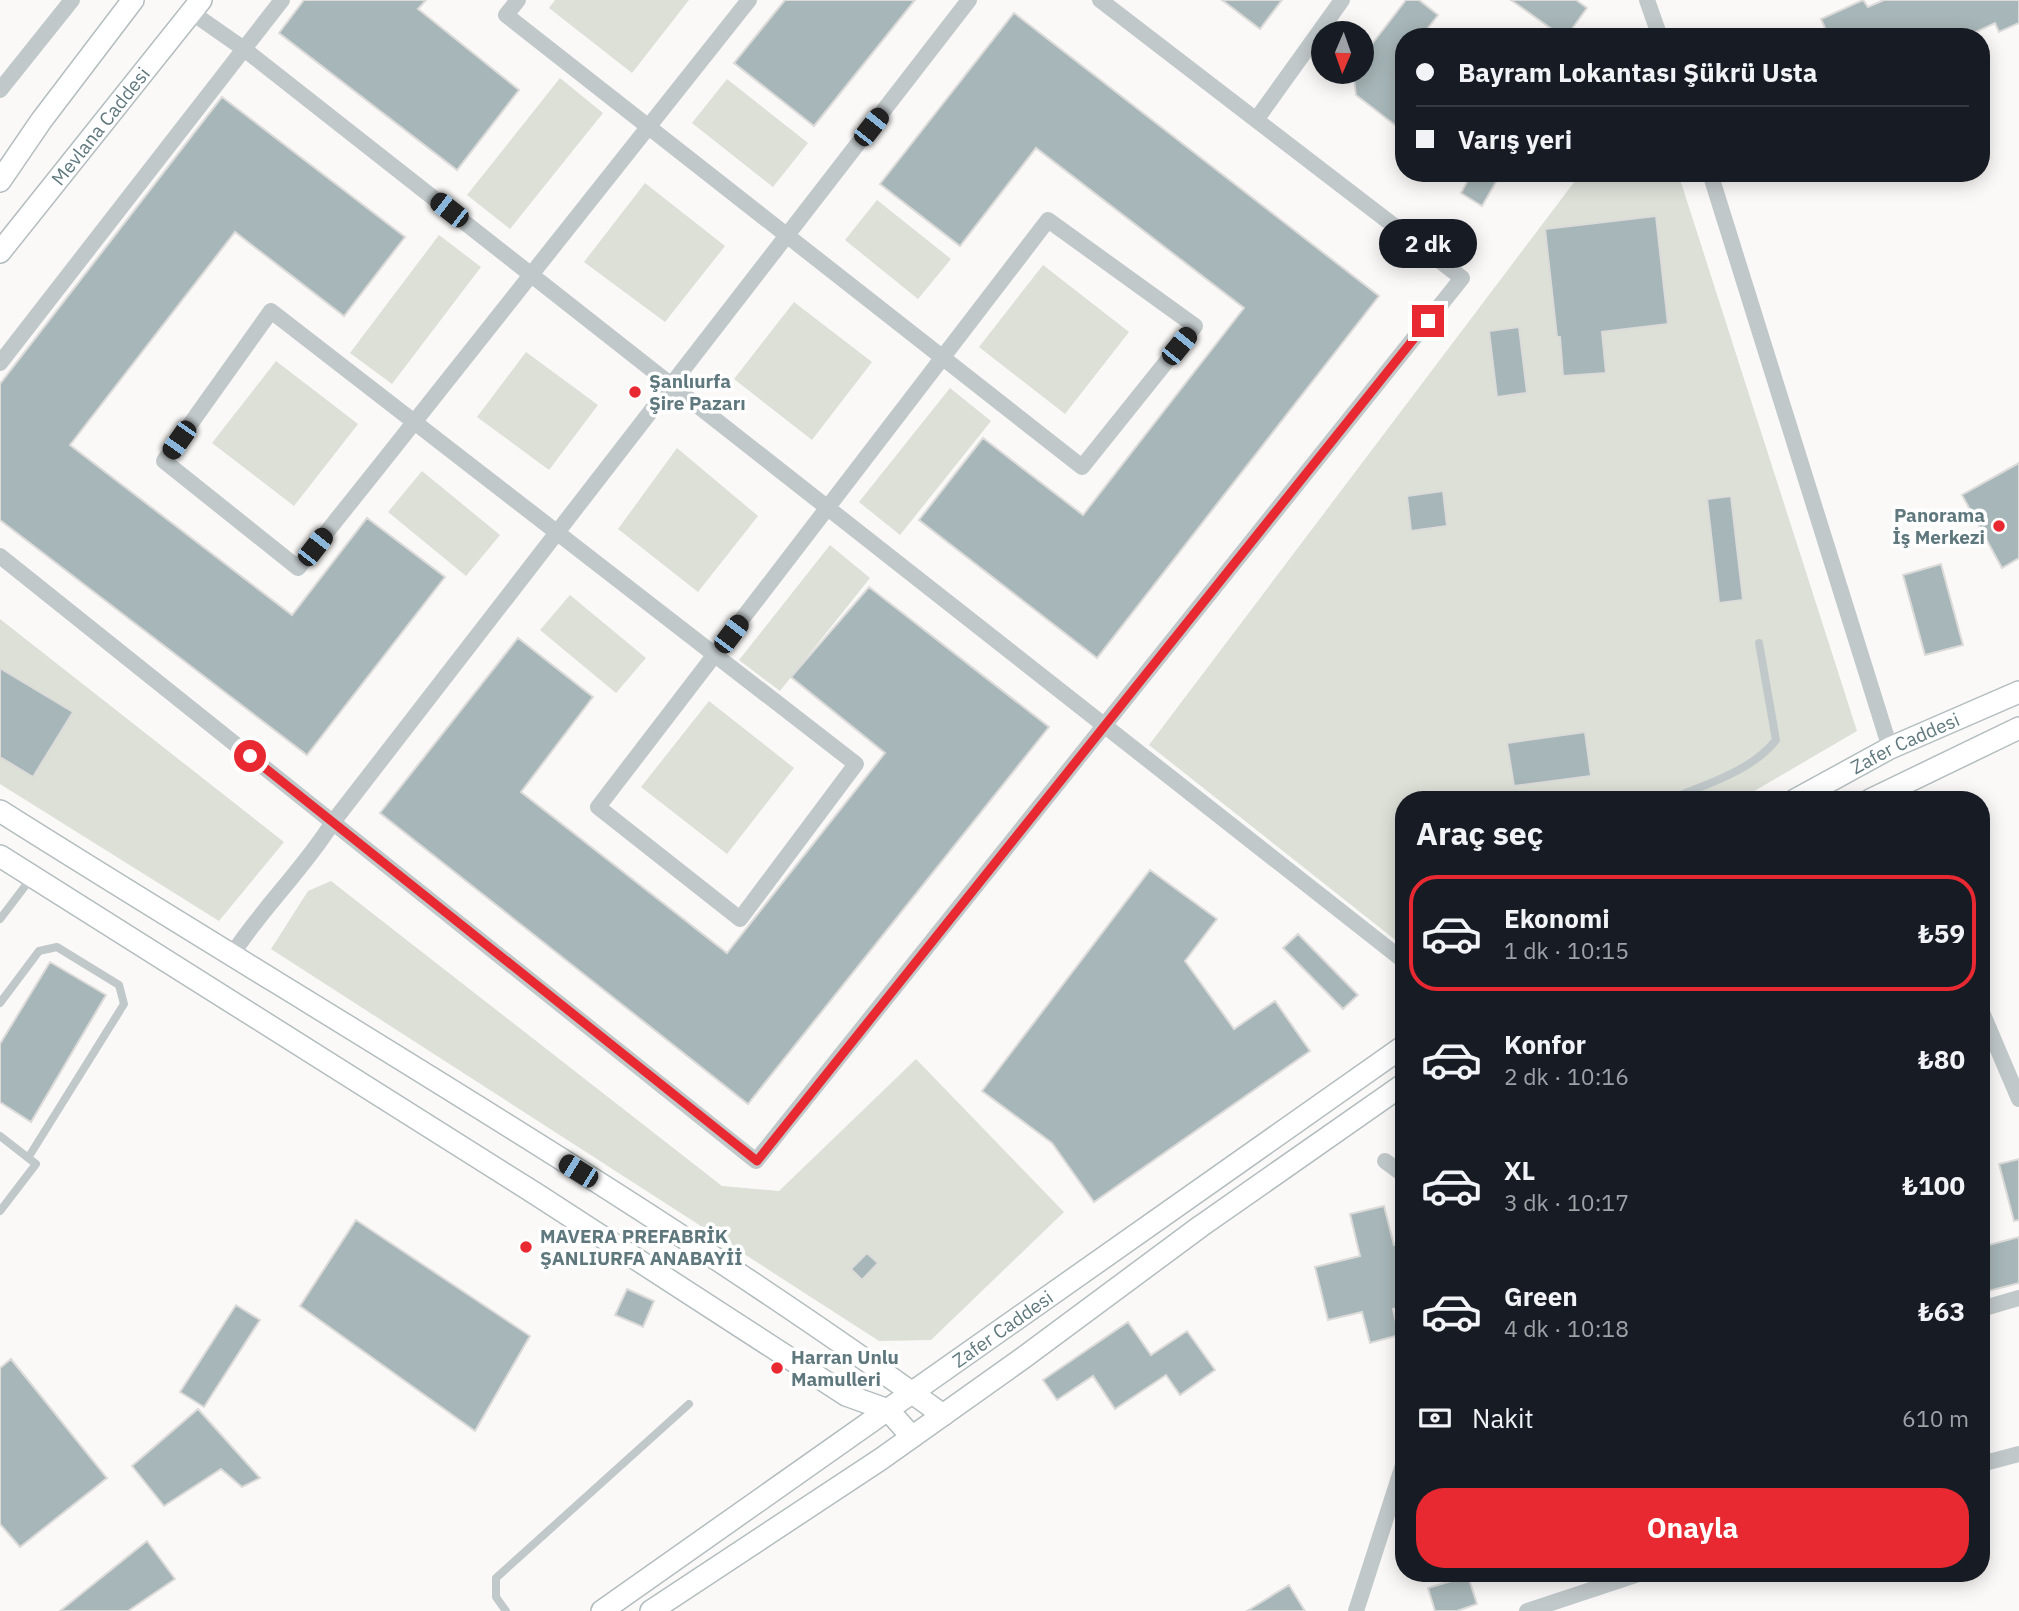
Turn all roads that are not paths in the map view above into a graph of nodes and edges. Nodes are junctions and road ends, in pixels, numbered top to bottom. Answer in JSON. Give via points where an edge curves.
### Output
{"nodes":[{"id":1,"x":72,"y":0,"type":"edge"},
{"id":2,"x":132,"y":0,"type":"edge"},
{"id":3,"x":282,"y":0,"type":"edge"},
{"id":4,"x":518,"y":0,"type":"edge"},
{"id":5,"x":749,"y":0,"type":"edge"},
{"id":6,"x":969,"y":0,"type":"edge"},
{"id":7,"x":1100,"y":0,"type":"edge"},
{"id":8,"x":1342,"y":0,"type":"edge"},
{"id":9,"x":1647,"y":0,"type":"edge"},
{"id":10,"x":196,"y":6,"type":"edge"},
{"id":11,"x":1657,"y":28,"type":"edge"},
{"id":12,"x":244,"y":49,"type":"junction"},
{"id":13,"x":0,"y":90,"type":"edge"},
{"id":14,"x":1256,"y":120,"type":"junction"},
{"id":15,"x":649,"y":127,"type":"junction"},
{"id":16,"x":0,"y":181,"type":"edge"},
{"id":17,"x":1713,"y":182,"type":"edge"},
{"id":18,"x":787,"y":235,"type":"junction"},
{"id":19,"x":0,"y":252,"type":"edge"},
{"id":20,"x":531,"y":275,"type":"junction"},
{"id":21,"x":943,"y":358,"type":"junction"},
{"id":22,"x":0,"y":363,"type":"edge"},
{"id":23,"x":671,"y":385,"type":"junction"},
{"id":24,"x":414,"y":422,"type":"junction"},
{"id":25,"x":827,"y":508,"type":"junction"},
{"id":26,"x":557,"y":533,"type":"junction"},
{"id":27,"x":0,"y":556,"type":"edge"},
{"id":28,"x":1759,"y":643,"type":"dead end"},
{"id":29,"x":715,"y":655,"type":"junction"},
{"id":30,"x":2019,"y":692,"type":"edge"},
{"id":31,"x":1104,"y":726,"type":"junction"},
{"id":32,"x":2019,"y":728,"type":"edge"},
{"id":33,"x":1890,"y":748,"type":"junction"},
{"id":34,"x":1690,"y":791,"type":"edge"},
{"id":35,"x":1812,"y":791,"type":"edge"},
{"id":36,"x":1900,"y":791,"type":"edge"},
{"id":37,"x":0,"y":811,"type":"edge"},
{"id":38,"x":333,"y":822,"type":"junction"},
{"id":39,"x":0,"y":856,"type":"edge"},
{"id":40,"x":33,"y":876,"type":"junction"},
{"id":41,"x":0,"y":919,"type":"edge"},
{"id":42,"x":1395,"y":952,"type":"edge"},
{"id":43,"x":232,"y":956,"type":"junction"},
{"id":44,"x":0,"y":1003,"type":"edge"},
{"id":45,"x":1990,"y":1031,"type":"edge"},
{"id":46,"x":1395,"y":1052,"type":"edge"},
{"id":47,"x":1395,"y":1090,"type":"edge"},
{"id":48,"x":2019,"y":1099,"type":"edge"},
{"id":49,"x":0,"y":1136,"type":"edge"},
{"id":50,"x":28,"y":1158,"type":"junction"},
{"id":51,"x":1385,"y":1161,"type":"dead end"},
{"id":52,"x":1395,"y":1168,"type":"edge"},
{"id":53,"x":0,"y":1211,"type":"edge"},
{"id":54,"x":2019,"y":1298,"type":"edge"},
{"id":55,"x":1990,"y":1306,"type":"edge"},
{"id":56,"x":912,"y":1393,"type":"junction"},
{"id":57,"x":689,"y":1404,"type":"dead end"},
{"id":58,"x":888,"y":1410,"type":"junction"},
{"id":59,"x":943,"y":1415,"type":"junction"},
{"id":60,"x":912,"y":1437,"type":"junction"},
{"id":61,"x":2019,"y":1454,"type":"edge"},
{"id":62,"x":1990,"y":1462,"type":"edge"},
{"id":63,"x":1395,"y":1490,"type":"edge"},
{"id":64,"x":1615,"y":1582,"type":"edge"},
{"id":65,"x":506,"y":1611,"type":"edge"},
{"id":66,"x":602,"y":1611,"type":"edge"},
{"id":67,"x":651,"y":1611,"type":"edge"},
{"id":68,"x":1356,"y":1611,"type":"edge"},
{"id":69,"x":1527,"y":1611,"type":"edge"}],
"edges":[{"from":1,"to":13,"type":"street"},
{"from":2,"to":16,"type":"main road"},
{"from":3,"to":12,"type":"street"},
{"from":4,"to":15,"type":"street","via":[[506,15]]},
{"from":5,"to":15,"type":"street"},
{"from":6,"to":18,"type":"street"},
{"from":7,"to":14,"type":"street"},
{"from":8,"to":14,"type":"street"},
{"from":9,"to":11,"type":"street"},
{"from":10,"to":12,"type":"street"},
{"from":10,"to":19,"type":"main road","name":"Mevlana Caddesi"},
{"from":12,"to":20,"type":"street"},
{"from":12,"to":22,"type":"street"},
{"from":14,"to":31,"type":"street","via":[[1462,278]]},
{"from":15,"to":18,"type":"street"},
{"from":15,"to":20,"type":"street"},
{"from":17,"to":33,"type":"street"},
{"from":18,"to":21,"type":"street"},
{"from":18,"to":23,"type":"street"},
{"from":20,"to":23,"type":"street"},
{"from":20,"to":24,"type":"street"},
{"from":21,"to":21,"type":"street","via":[[1082,467],[1195,326],[1048,220]]},
{"from":21,"to":25,"type":"street"},
{"from":23,"to":25,"type":"street"},
{"from":23,"to":26,"type":"street"},
{"from":24,"to":24,"type":"street","via":[[298,568],[164,461],[271,312]]},
{"from":24,"to":26,"type":"street"},
{"from":25,"to":29,"type":"street"},
{"from":25,"to":31,"type":"street"},
{"from":26,"to":29,"type":"street"},
{"from":26,"to":38,"type":"street"},
{"from":27,"to":38,"type":"street"},
{"from":28,"to":34,"type":"lane","via":[[1776,740],[1765,754],[1740,769]]},
{"from":29,"to":29,"type":"street","via":[[598,807],[740,919],[856,764]]},
{"from":30,"to":33,"type":"main road","name":"Zafer Caddesi"},
{"from":31,"to":38,"type":"street","via":[[757,1161]]},
{"from":31,"to":42,"type":"street"},
{"from":32,"to":36,"type":"main road","name":"Zafer Caddesi"},
{"from":33,"to":35,"type":"main road","name":"Zafer Caddesi"},
{"from":37,"to":43,"type":"main road"},
{"from":38,"to":43,"type":"street"},
{"from":39,"to":40,"type":"main road"},
{"from":40,"to":41,"type":"lane"},
{"from":40,"to":58,"type":"main road","via":[[846,1395]]},
{"from":43,"to":56,"type":"main road","via":[[742,1275]]},
{"from":44,"to":50,"type":"lane","via":[[39,951],[57,947],[119,985],[124,1004]]},
{"from":45,"to":48,"type":"street"},
{"from":46,"to":56,"type":"main road","name":"Zafer Caddesi"},
{"from":47,"to":59,"type":"main road","name":"Zafer Caddesi","via":[[1200,1226]]},
{"from":49,"to":50,"type":"lane"},
{"from":50,"to":53,"type":"lane","via":[[36,1164]]},
{"from":51,"to":52,"type":"street"},
{"from":54,"to":55,"type":"street"},
{"from":56,"to":58,"type":"main road","name":"Zafer Caddesi"},
{"from":56,"to":59,"type":"main road"},
{"from":57,"to":65,"type":"lane","via":[[496,1578],[496,1597]]},
{"from":58,"to":60,"type":"main road"},
{"from":58,"to":66,"type":"main road","name":"Zafer Caddesi"},
{"from":59,"to":60,"type":"main road","name":"Zafer Caddesi"},
{"from":60,"to":67,"type":"main road","name":"Zafer Caddesi"},
{"from":61,"to":62,"type":"street"},
{"from":63,"to":68,"type":"street"},
{"from":64,"to":69,"type":"street"}]}
